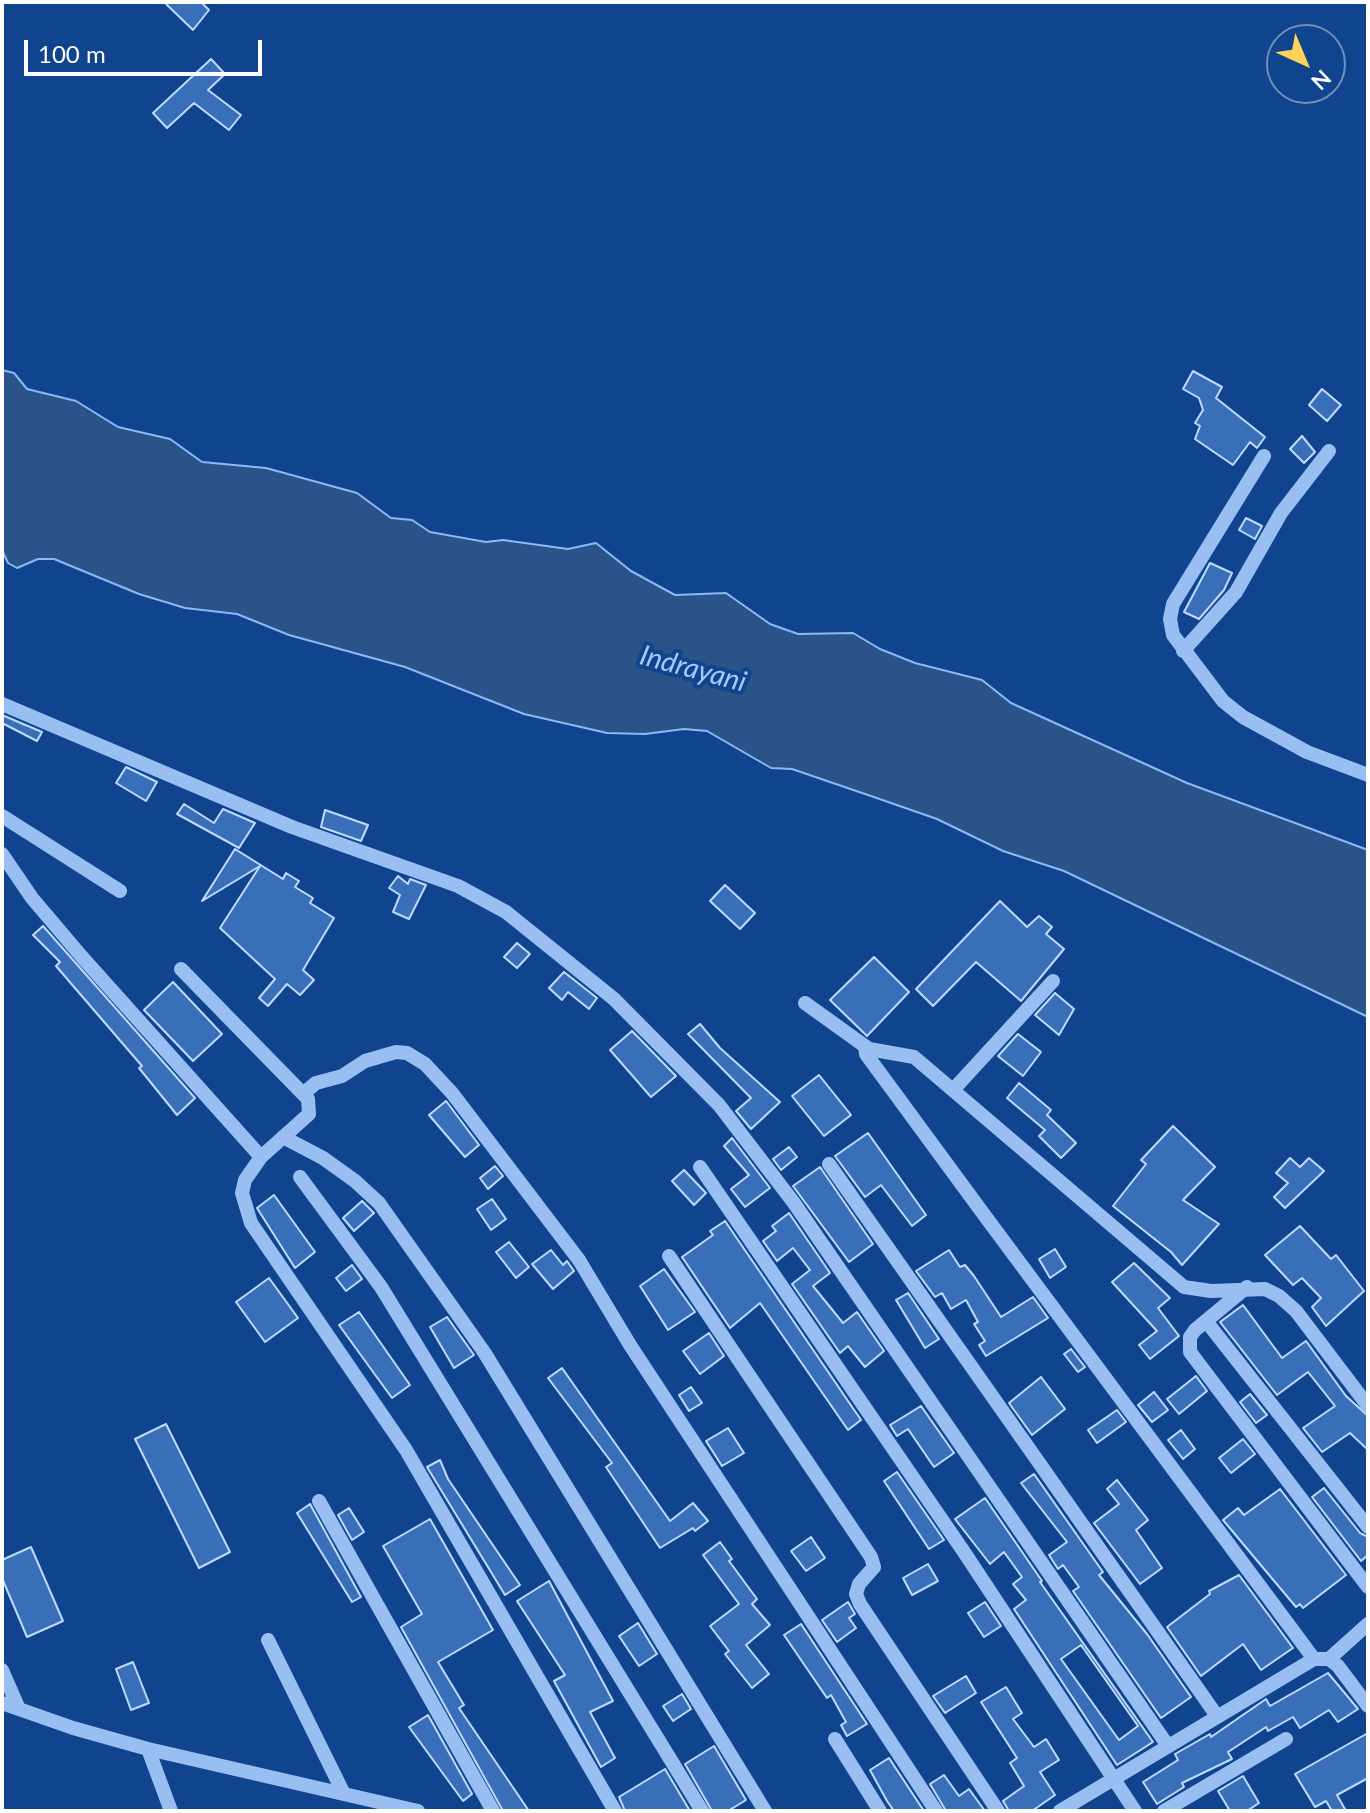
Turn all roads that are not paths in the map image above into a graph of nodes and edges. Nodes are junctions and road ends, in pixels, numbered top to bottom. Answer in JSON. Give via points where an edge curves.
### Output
{"nodes":[{"id":1,"x":1329,"y":451,"type":"dead end"},
{"id":2,"x":1264,"y":456,"type":"dead end"},
{"id":3,"x":1183,"y":651,"type":"junction"},
{"id":4,"x":2,"y":704,"type":"edge"},
{"id":5,"x":1368,"y":775,"type":"edge"},
{"id":6,"x":2,"y":816,"type":"edge"},
{"id":7,"x":2,"y":854,"type":"edge"},
{"id":8,"x":120,"y":891,"type":"dead end"},
{"id":9,"x":181,"y":969,"type":"dead end"},
{"id":10,"x":1053,"y":981,"type":"dead end"},
{"id":11,"x":805,"y":1003,"type":"dead end"},
{"id":12,"x":865,"y":1046,"type":"junction"},
{"id":13,"x":953,"y":1090,"type":"junction"},
{"id":14,"x":304,"y":1093,"type":"junction"},
{"id":15,"x":283,"y":1137,"type":"junction"},
{"id":16,"x":261,"y":1157,"type":"junction"},
{"id":17,"x":829,"y":1164,"type":"dead end"},
{"id":18,"x":700,"y":1167,"type":"dead end"},
{"id":19,"x":300,"y":1177,"type":"dead end"},
{"id":20,"x":669,"y":1256,"type":"dead end"},
{"id":21,"x":1248,"y":1287,"type":"junction"},
{"id":22,"x":1206,"y":1321,"type":"junction"},
{"id":23,"x":1368,"y":1406,"type":"edge"},
{"id":24,"x":319,"y":1501,"type":"dead end"},
{"id":25,"x":1368,"y":1527,"type":"edge"},
{"id":26,"x":1368,"y":1587,"type":"edge"},
{"id":27,"x":1368,"y":1624,"type":"edge"},
{"id":28,"x":268,"y":1640,"type":"dead end"},
{"id":29,"x":1321,"y":1659,"type":"junction"},
{"id":30,"x":2,"y":1670,"type":"edge"},
{"id":31,"x":2,"y":1703,"type":"edge"},
{"id":32,"x":1368,"y":1706,"type":"edge"},
{"id":33,"x":19,"y":1709,"type":"junction"},
{"id":34,"x":1217,"y":1716,"type":"junction"},
{"id":35,"x":835,"y":1739,"type":"dead end"},
{"id":36,"x":1286,"y":1739,"type":"dead end"},
{"id":37,"x":1168,"y":1746,"type":"junction"},
{"id":38,"x":148,"y":1749,"type":"junction"},
{"id":39,"x":1113,"y":1779,"type":"junction"},
{"id":40,"x":344,"y":1794,"type":"junction"},
{"id":41,"x":377,"y":1806,"type":"edge"},
{"id":42,"x":171,"y":1811,"type":"edge"},
{"id":43,"x":418,"y":1811,"type":"edge"},
{"id":44,"x":493,"y":1811,"type":"edge"},
{"id":45,"x":615,"y":1811,"type":"edge"},
{"id":46,"x":702,"y":1811,"type":"edge"},
{"id":47,"x":765,"y":1811,"type":"edge"},
{"id":48,"x":880,"y":1811,"type":"edge"},
{"id":49,"x":936,"y":1811,"type":"edge"},
{"id":50,"x":998,"y":1811,"type":"edge"},
{"id":51,"x":1060,"y":1811,"type":"edge"},
{"id":52,"x":1135,"y":1811,"type":"edge"},
{"id":53,"x":1164,"y":1811,"type":"edge"}],
"edges":[{"from":1,"to":3,"type":"street","via":[[1281,513],[1236,592]]},
{"from":2,"to":3,"type":"street","via":[[1173,604],[1173,635]]},
{"from":3,"to":5,"type":"street","via":[[1223,701],[1243,717],[1307,752]]},
{"from":4,"to":37,"type":"street","via":[[292,827],[458,886],[506,912],[614,999],[719,1105],[794,1203]]},
{"from":6,"to":8,"type":"street"},
{"from":7,"to":16,"type":"street","via":[[72,945]]},
{"from":9,"to":14,"type":"street"},
{"from":10,"to":13,"type":"street"},
{"from":11,"to":12,"type":"street"},
{"from":12,"to":13,"type":"street","via":[[914,1057]]},
{"from":12,"to":29,"type":"street","via":[[976,1203]]},
{"from":13,"to":21,"type":"street","via":[[1173,1280],[1199,1291]]},
{"from":14,"to":15,"type":"street","via":[[309,1114]]},
{"from":14,"to":49,"type":"street","via":[[365,1061],[396,1052],[425,1064],[452,1093],[579,1260]]},
{"from":15,"to":16,"type":"street"},
{"from":15,"to":47,"type":"street","via":[[355,1181],[392,1221],[484,1352]]},
{"from":16,"to":45,"type":"street","via":[[242,1193],[251,1223],[406,1450]]},
{"from":17,"to":34,"type":"street"},
{"from":18,"to":39,"type":"street"},
{"from":19,"to":46,"type":"street","via":[[381,1287]]},
{"from":20,"to":50,"type":"street","via":[[871,1557],[874,1567],[856,1594],[860,1604]]},
{"from":21,"to":22,"type":"street"},
{"from":21,"to":23,"type":"street","via":[[1279,1296],[1296,1311]]},
{"from":22,"to":25,"type":"street"},
{"from":22,"to":26,"type":"street","via":[[1190,1337],[1190,1352]]},
{"from":24,"to":44,"type":"street"},
{"from":27,"to":29,"type":"street"},
{"from":28,"to":40,"type":"street"},
{"from":29,"to":32,"type":"street"},
{"from":29,"to":34,"type":"street"},
{"from":30,"to":33,"type":"street"},
{"from":31,"to":33,"type":"street"},
{"from":33,"to":38,"type":"street"},
{"from":34,"to":37,"type":"street"},
{"from":35,"to":48,"type":"street"},
{"from":36,"to":53,"type":"street"},
{"from":37,"to":39,"type":"street"},
{"from":38,"to":40,"type":"street"},
{"from":38,"to":42,"type":"street"},
{"from":39,"to":51,"type":"street"},
{"from":39,"to":52,"type":"street"},
{"from":40,"to":41,"type":"street"},
{"from":41,"to":43,"type":"street"}]}
